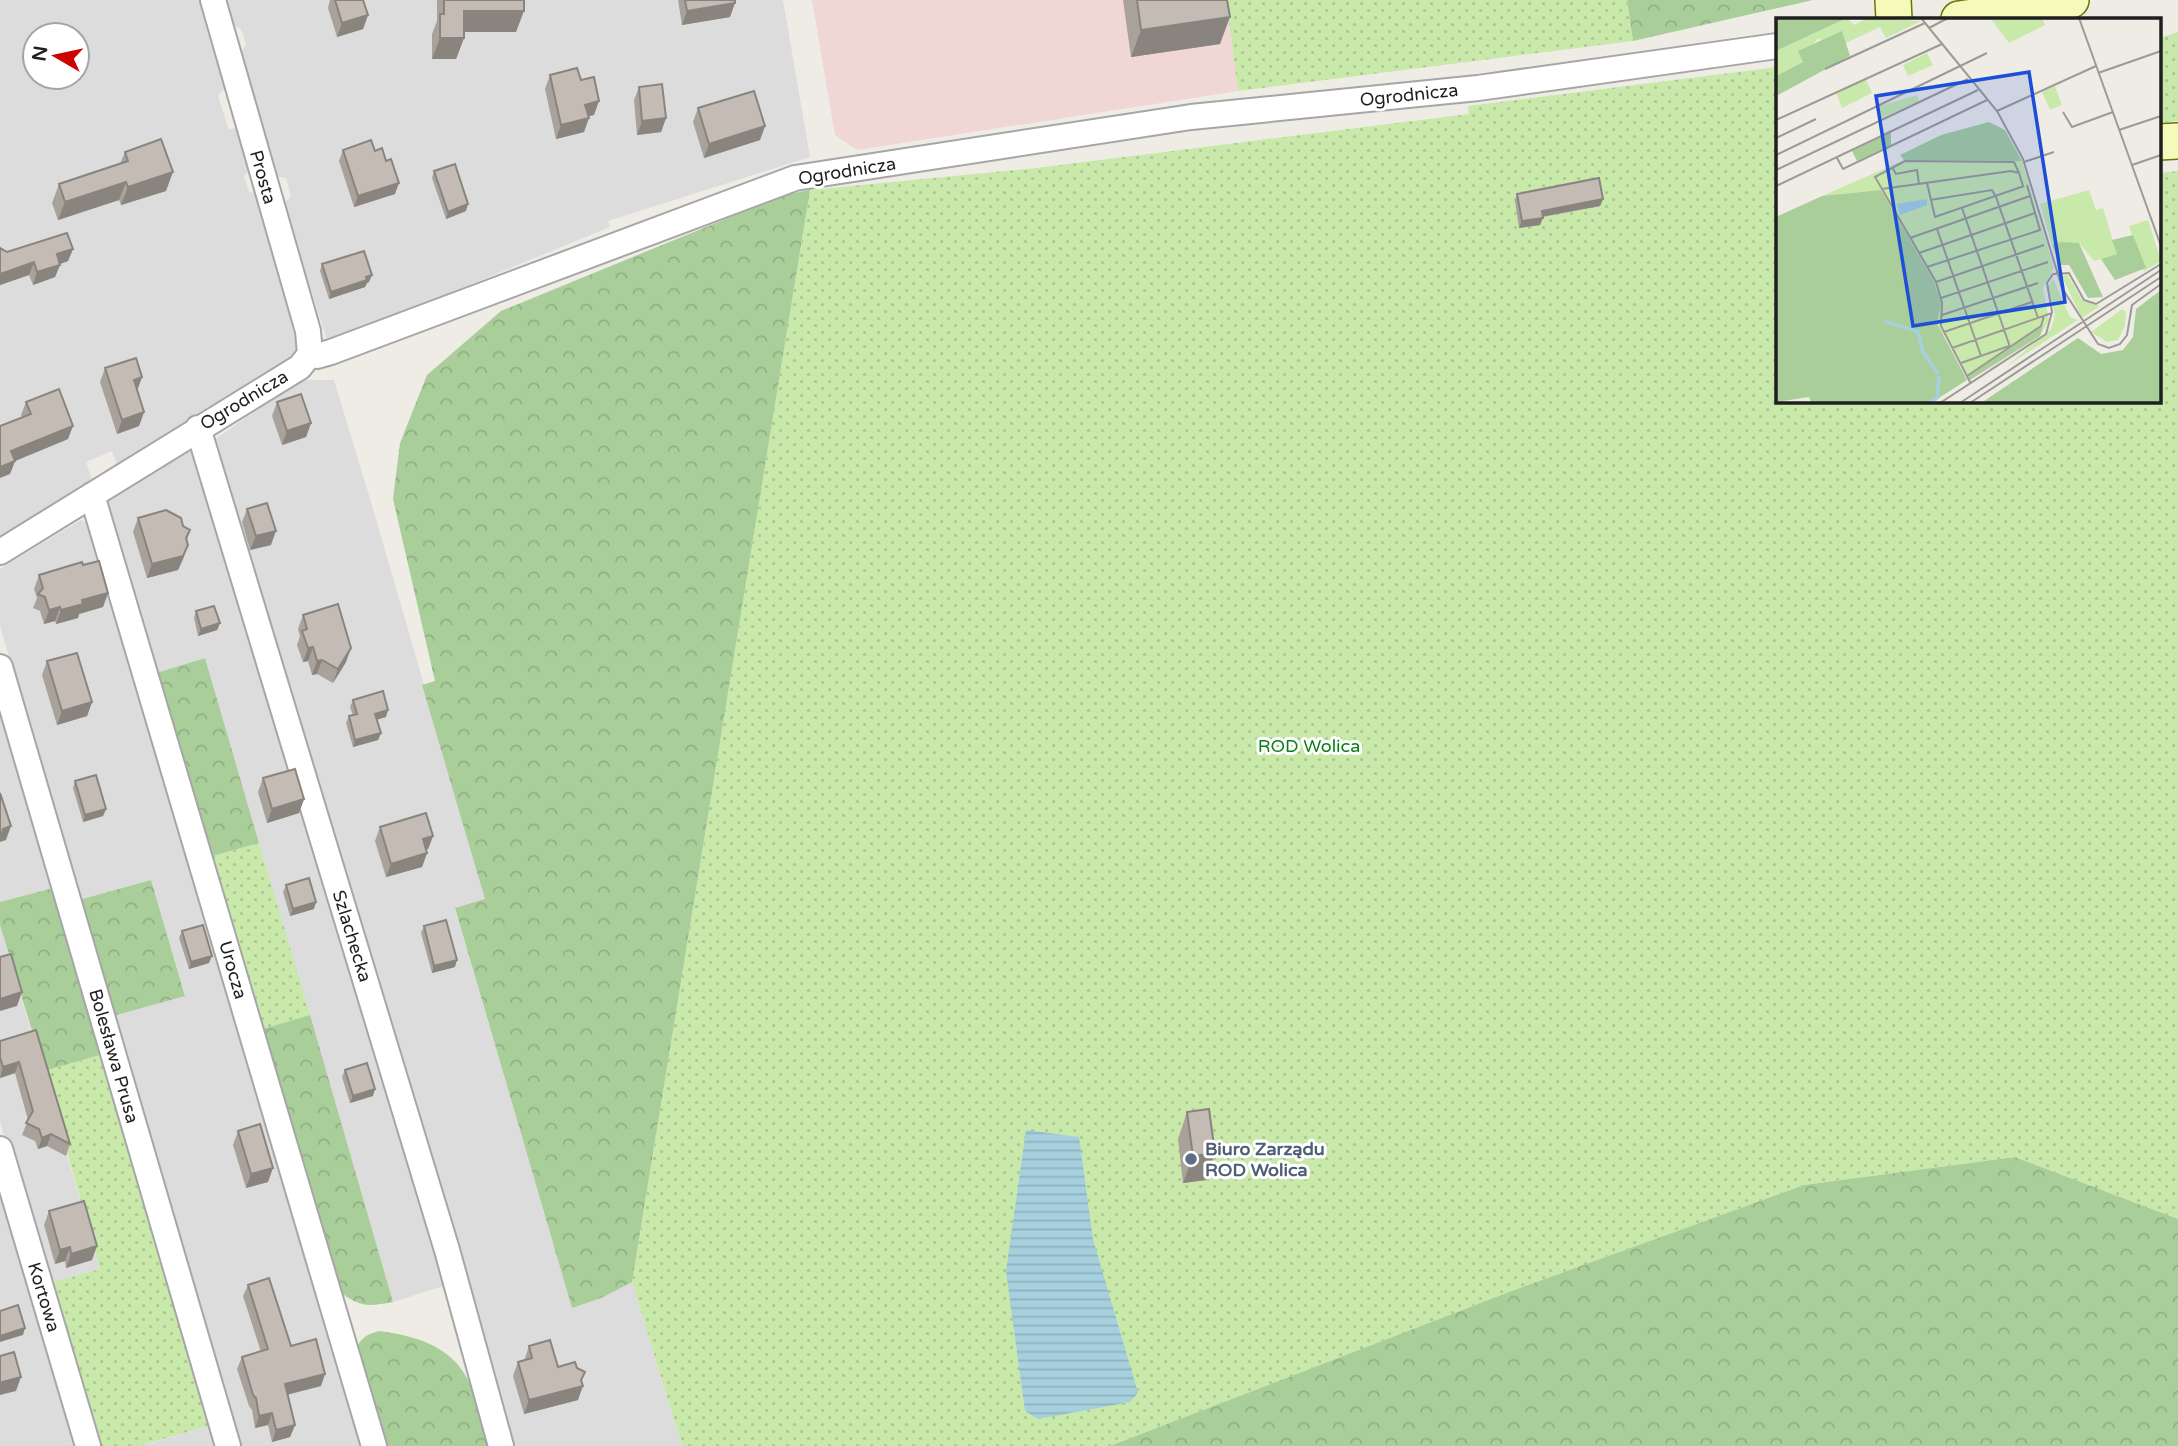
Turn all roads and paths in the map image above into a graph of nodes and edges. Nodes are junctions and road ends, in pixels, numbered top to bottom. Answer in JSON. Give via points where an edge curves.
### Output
{"nodes":[{"id":1,"x":213,"y":0,"type":"edge"},
{"id":2,"x":1893,"y":0,"type":"edge"},
{"id":3,"x":2071,"y":0,"type":"edge"},
{"id":4,"x":1894,"y":18,"type":"edge"},
{"id":5,"x":1966,"y":18,"type":"edge"},
{"id":6,"x":1776,"y":46,"type":"edge"},
{"id":7,"x":2178,"y":141,"type":"edge"},
{"id":8,"x":2160,"y":142,"type":"edge"},
{"id":9,"x":310,"y":354,"type":"junction"},
{"id":10,"x":198,"y":428,"type":"junction"},
{"id":11,"x":92,"y":495,"type":"junction"},
{"id":12,"x":0,"y":552,"type":"edge"},
{"id":13,"x":0,"y":667,"type":"edge"},
{"id":14,"x":0,"y":1149,"type":"edge"},
{"id":15,"x":89,"y":1446,"type":"edge"},
{"id":16,"x":229,"y":1446,"type":"edge"},
{"id":17,"x":374,"y":1446,"type":"edge"},
{"id":18,"x":501,"y":1446,"type":"edge"}],
"edges":[{"from":1,"to":9,"type":"street","name":"Prosta","via":[[308,331]]},
{"from":2,"to":4,"type":"street"},
{"from":3,"to":5,"type":"street"},
{"from":6,"to":9,"type":"street","name":"Ogrodnicza","via":[[1478,88],[1191,117],[795,178],[331,352]]},
{"from":7,"to":8,"type":"street"},
{"from":9,"to":10,"type":"street","name":"Ogrodnicza","via":[[300,367]]},
{"from":10,"to":11,"type":"street","name":"Ogrodnicza"},
{"from":10,"to":18,"type":"street","name":"Szlachecka","via":[[447,1250]]},
{"from":11,"to":12,"type":"street","name":"Ogrodnicza"},
{"from":11,"to":17,"type":"street","name":"Urocza"},
{"from":13,"to":16,"type":"street","name":"Bolesława Prusa"},
{"from":14,"to":15,"type":"street","name":"Kortowa"}]}
